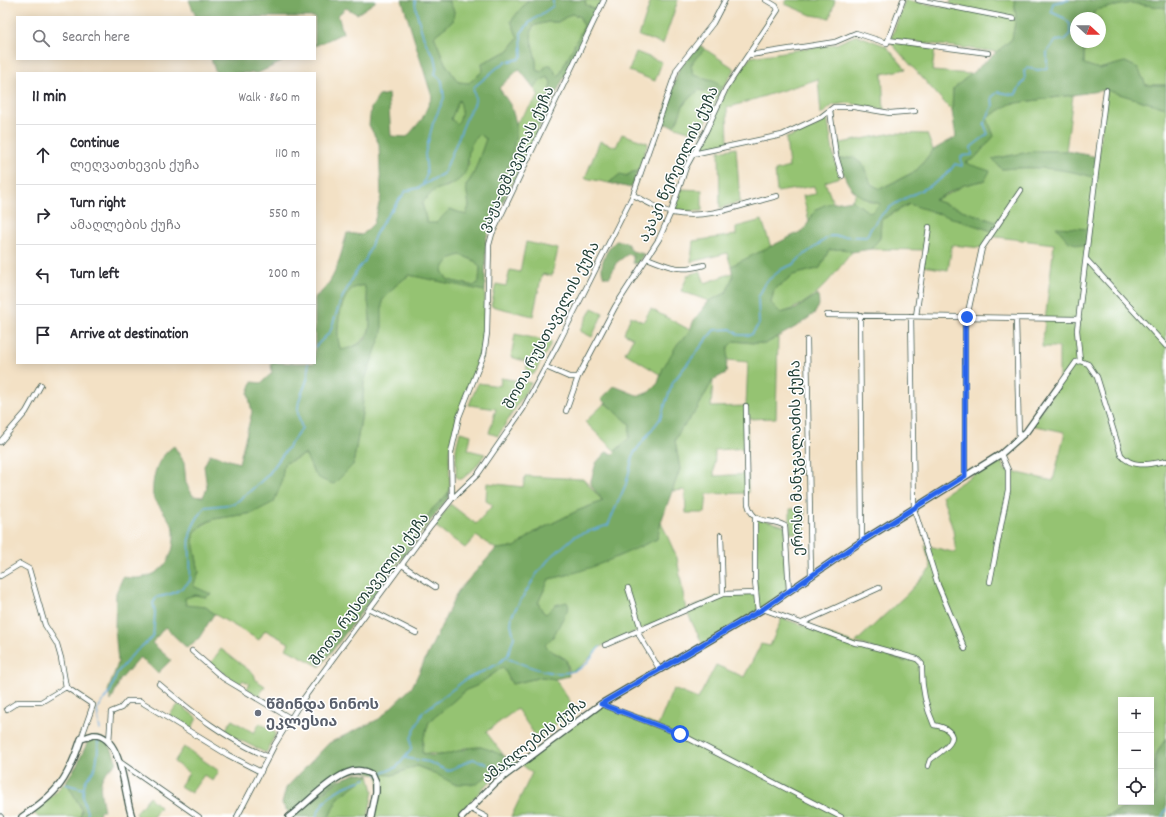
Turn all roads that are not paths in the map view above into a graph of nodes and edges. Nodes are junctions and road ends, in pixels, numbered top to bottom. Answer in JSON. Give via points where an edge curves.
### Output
{"nodes":[{"id":1,"x":604,"y":0,"type":"edge"},
{"id":2,"x":725,"y":0,"type":"edge"},
{"id":3,"x":766,"y":0,"type":"edge"},
{"id":4,"x":903,"y":0,"type":"edge"},
{"id":5,"x":918,"y":0,"type":"edge"},
{"id":6,"x":1014,"y":19,"type":"dead end"},
{"id":7,"x":888,"y":40,"type":"junction"},
{"id":8,"x":988,"y":53,"type":"dead end"},
{"id":9,"x":750,"y":55,"type":"junction"},
{"id":10,"x":1106,"y":90,"type":"dead end"},
{"id":11,"x":830,"y":110,"type":"junction"},
{"id":12,"x":915,"y":111,"type":"dead end"},
{"id":13,"x":693,"y":154,"type":"junction"},
{"id":14,"x":842,"y":176,"type":"dead end"},
{"id":15,"x":1021,"y":190,"type":"dead end"},
{"id":16,"x":633,"y":196,"type":"junction"},
{"id":17,"x":777,"y":196,"type":"dead end"},
{"id":18,"x":671,"y":212,"type":"junction"},
{"id":19,"x":929,"y":227,"type":"dead end"},
{"id":20,"x":647,"y":258,"type":"junction"},
{"id":21,"x":1086,"y":259,"type":"junction"},
{"id":22,"x":704,"y":265,"type":"dead end"},
{"id":23,"x":827,"y":315,"type":"dead end"},
{"id":24,"x":860,"y":315,"type":"junction"},
{"id":25,"x":914,"y":316,"type":"junction"},
{"id":26,"x":967,"y":317,"type":"junction"},
{"id":27,"x":1016,"y":318,"type":"junction"},
{"id":28,"x":1078,"y":319,"type":"junction"},
{"id":29,"x":807,"y":340,"type":"dead end"},
{"id":30,"x":1166,"y":346,"type":"edge"},
{"id":31,"x":1080,"y":361,"type":"junction"},
{"id":32,"x":546,"y":367,"type":"junction"},
{"id":33,"x":578,"y":378,"type":"junction"},
{"id":34,"x":41,"y":385,"type":"dead end"},
{"id":35,"x":1059,"y":386,"type":"joint"},
{"id":36,"x":746,"y":406,"type":"dead end"},
{"id":37,"x":566,"y":411,"type":"dead end"},
{"id":38,"x":1019,"y":439,"type":"junction"},
{"id":39,"x":0,"y":442,"type":"edge"},
{"id":40,"x":1001,"y":454,"type":"junction"},
{"id":41,"x":1166,"y":461,"type":"edge"},
{"id":42,"x":965,"y":476,"type":"junction"},
{"id":43,"x":452,"y":499,"type":"junction"},
{"id":44,"x":914,"y":509,"type":"junction"},
{"id":45,"x":755,"y":517,"type":"junction"},
{"id":46,"x":721,"y":535,"type":"dead end"},
{"id":47,"x":862,"y":541,"type":"junction"},
{"id":48,"x":402,"y":565,"type":"junction"},
{"id":49,"x":0,"y":576,"type":"edge"},
{"id":50,"x":811,"y":577,"type":"junction"},
{"id":51,"x":990,"y":582,"type":"dead end"},
{"id":52,"x":435,"y":587,"type":"dead end"},
{"id":53,"x":628,"y":588,"type":"dead end"},
{"id":54,"x":879,"y":588,"type":"dead end"},
{"id":55,"x":789,"y":591,"type":"junction"},
{"id":56,"x":755,"y":593,"type":"junction"},
{"id":57,"x":723,"y":594,"type":"junction"},
{"id":58,"x":369,"y":609,"type":"junction"},
{"id":59,"x":761,"y":610,"type":"junction"},
{"id":60,"x":802,"y":623,"type":"junction"},
{"id":61,"x":640,"y":630,"type":"junction"},
{"id":62,"x":416,"y":633,"type":"dead end"},
{"id":63,"x":605,"y":645,"type":"dead end"},
{"id":64,"x":965,"y":649,"type":"dead end"},
{"id":65,"x":192,"y":651,"type":"dead end"},
{"id":66,"x":660,"y":670,"type":"junction"},
{"id":67,"x":159,"y":684,"type":"dead end"},
{"id":68,"x":66,"y":688,"type":"junction"},
{"id":69,"x":601,"y":704,"type":"junction"},
{"id":70,"x":7,"y":709,"type":"dead end"},
{"id":71,"x":290,"y":718,"type":"junction"},
{"id":72,"x":81,"y":739,"type":"junction"},
{"id":73,"x":109,"y":742,"type":"junction"},
{"id":74,"x":268,"y":757,"type":"junction"},
{"id":75,"x":120,"y":762,"type":"junction"},
{"id":76,"x":928,"y":766,"type":"dead end"},
{"id":77,"x":261,"y":772,"type":"junction"},
{"id":78,"x":469,"y":808,"type":"junction"},
{"id":79,"x":22,"y":817,"type":"edge"},
{"id":80,"x":132,"y":817,"type":"edge"},
{"id":81,"x":199,"y":817,"type":"edge"},
{"id":82,"x":237,"y":817,"type":"edge"},
{"id":83,"x":289,"y":817,"type":"edge"},
{"id":84,"x":370,"y":817,"type":"edge"},
{"id":85,"x":462,"y":817,"type":"edge"},
{"id":86,"x":486,"y":817,"type":"edge"},
{"id":87,"x":842,"y":817,"type":"edge"}],
"edges":[{"from":1,"to":43,"type":"street","name":"ვაჟა-ფშაველას ქუჩა","via":[[492,234],[489,245],[487,333],[484,354],[457,424],[451,453]]},
{"from":2,"to":16,"type":"street","name":"შოთა რუსთაველის ქუჩა","via":[[713,23],[677,69]]},
{"from":3,"to":9,"type":"street","name":"აკაკი წერეთლის ქუჩა","via":[[778,10]]},
{"from":4,"to":7,"type":"street"},
{"from":5,"to":6,"type":"street"},
{"from":7,"to":8,"type":"street"},
{"from":7,"to":9,"type":"street","via":[[887,43],[856,34],[835,42]]},
{"from":9,"to":13,"type":"street","name":"აკაკი წერეთლის ქუჩა","via":[[726,88]]},
{"from":10,"to":21,"type":"street"},
{"from":11,"to":12,"type":"street","via":[[834,107],[854,107],[890,113]]},
{"from":11,"to":13,"type":"street","via":[[821,117],[782,135]]},
{"from":11,"to":14,"type":"street","via":[[836,156]]},
{"from":13,"to":18,"type":"street","name":"აკაკი წერეთლის ქუჩა"},
{"from":15,"to":26,"type":"street","via":[[982,248]]},
{"from":16,"to":18,"type":"street"},
{"from":16,"to":32,"type":"street","name":"შოთა რუსთაველის ქუჩა"},
{"from":17,"to":18,"type":"street","via":[[705,214]]},
{"from":18,"to":20,"type":"street","name":"აკაკი წერეთლის ქუჩა"},
{"from":19,"to":25,"type":"street"},
{"from":20,"to":22,"type":"street","via":[[679,269]]},
{"from":20,"to":33,"type":"street","name":"აკაკი წერეთლის ქუჩა","via":[[615,307]]},
{"from":21,"to":28,"type":"street"},
{"from":21,"to":30,"type":"street"},
{"from":23,"to":24,"type":"street"},
{"from":24,"to":25,"type":"street"},
{"from":24,"to":47,"type":"street"},
{"from":25,"to":26,"type":"street"},
{"from":25,"to":44,"type":"street"},
{"from":26,"to":27,"type":"street"},
{"from":26,"to":42,"type":"street"},
{"from":27,"to":28,"type":"street"},
{"from":27,"to":38,"type":"street"},
{"from":28,"to":31,"type":"street"},
{"from":29,"to":50,"type":"street","name":"ეროსი მანჯგალაძის ქუჩა"},
{"from":31,"to":35,"type":"street","name":"ამაღლების ქუჩა","via":[[1073,365]]},
{"from":31,"to":41,"type":"street","via":[[1092,367],[1097,377],[1121,455],[1126,460],[1140,465]]},
{"from":32,"to":33,"type":"street"},
{"from":32,"to":43,"type":"street","name":"შოთა რუსთაველის ქუჩა","via":[[523,409],[485,465]]},
{"from":33,"to":37,"type":"street","name":"აკაკი წერეთლის ქუჩა"},
{"from":34,"to":39,"type":"street","via":[[26,412]]},
{"from":35,"to":38,"type":"street","name":"ამაღლების ქუჩა"},
{"from":36,"to":45,"type":"street","via":[[748,504]]},
{"from":38,"to":40,"type":"street","name":"ამაღლების ქუჩა"},
{"from":40,"to":42,"type":"street","name":"ამაღლების ქუჩა"},
{"from":40,"to":51,"type":"street","via":[[1008,470],[1008,490]]},
{"from":42,"to":44,"type":"street","name":"ამაღლების ქუჩა"},
{"from":43,"to":48,"type":"street","name":"შოთა რუსთაველის ქუჩა"},
{"from":44,"to":47,"type":"street","name":"ამაღლების ქუჩა"},
{"from":44,"to":64,"type":"street","via":[[938,585]]},
{"from":45,"to":55,"type":"street","via":[[760,521],[785,526]]},
{"from":45,"to":56,"type":"street"},
{"from":46,"to":57,"type":"street"},
{"from":47,"to":50,"type":"street","name":"ამაღლების ქუჩა"},
{"from":48,"to":52,"type":"street"},
{"from":48,"to":58,"type":"street","name":"შოთა რუსთაველის ქუჩა"},
{"from":49,"to":68,"type":"street","via":[[20,564],[29,569],[45,625],[57,644]]},
{"from":50,"to":55,"type":"street","name":"ამაღლების ქუჩა"},
{"from":53,"to":61,"type":"street"},
{"from":54,"to":60,"type":"street"},
{"from":55,"to":59,"type":"street","name":"ამაღლების ქუჩა"},
{"from":56,"to":57,"type":"street"},
{"from":56,"to":59,"type":"street"},
{"from":57,"to":61,"type":"street"},
{"from":58,"to":62,"type":"street"},
{"from":58,"to":71,"type":"street","name":"შოთა რუსთაველის ქუჩა"},
{"from":59,"to":60,"type":"street"},
{"from":59,"to":66,"type":"street","name":"ამაღლების ქუჩა"},
{"from":60,"to":76,"type":"street","via":[[855,643],[917,659],[922,664],[921,680],[928,712],[934,725],[945,728],[951,733],[952,738],[950,744],[930,760]]},
{"from":61,"to":63,"type":"street"},
{"from":61,"to":66,"type":"street","via":[[639,635]]},
{"from":65,"to":71,"type":"street","via":[[223,678]]},
{"from":66,"to":69,"type":"street","name":"ამაღლების ქუჩა"},
{"from":67,"to":74,"type":"street","via":[[222,733]]},
{"from":68,"to":70,"type":"street","via":[[41,702],[18,702]]},
{"from":68,"to":72,"type":"street","via":[[93,705]]},
{"from":69,"to":78,"type":"street","name":"ამაღლების ქუჩა","via":[[520,763]]},
{"from":69,"to":87,"type":"street","via":[[680,734]]},
{"from":71,"to":74,"type":"street","name":"შოთა რუსთაველის ქუჩა"},
{"from":72,"to":73,"type":"street","via":[[98,736]]},
{"from":72,"to":79,"type":"street","via":[[65,779],[53,793]]},
{"from":73,"to":75,"type":"street"},
{"from":73,"to":77,"type":"street","via":[[111,712],[121,708],[127,701],[140,701],[228,755]]},
{"from":74,"to":77,"type":"street","name":"შოთა რუსთაველის ქუჩა"},
{"from":75,"to":80,"type":"street"},
{"from":75,"to":81,"type":"street"},
{"from":77,"to":82,"type":"street","name":"შოთა რუსთაველის ქუჩა"},
{"from":78,"to":85,"type":"street","name":"ამაღლების ქუჩა"},
{"from":78,"to":86,"type":"street"},
{"from":83,"to":84,"type":"street","via":[[345,774],[362,770],[371,774],[375,783]]}]}
